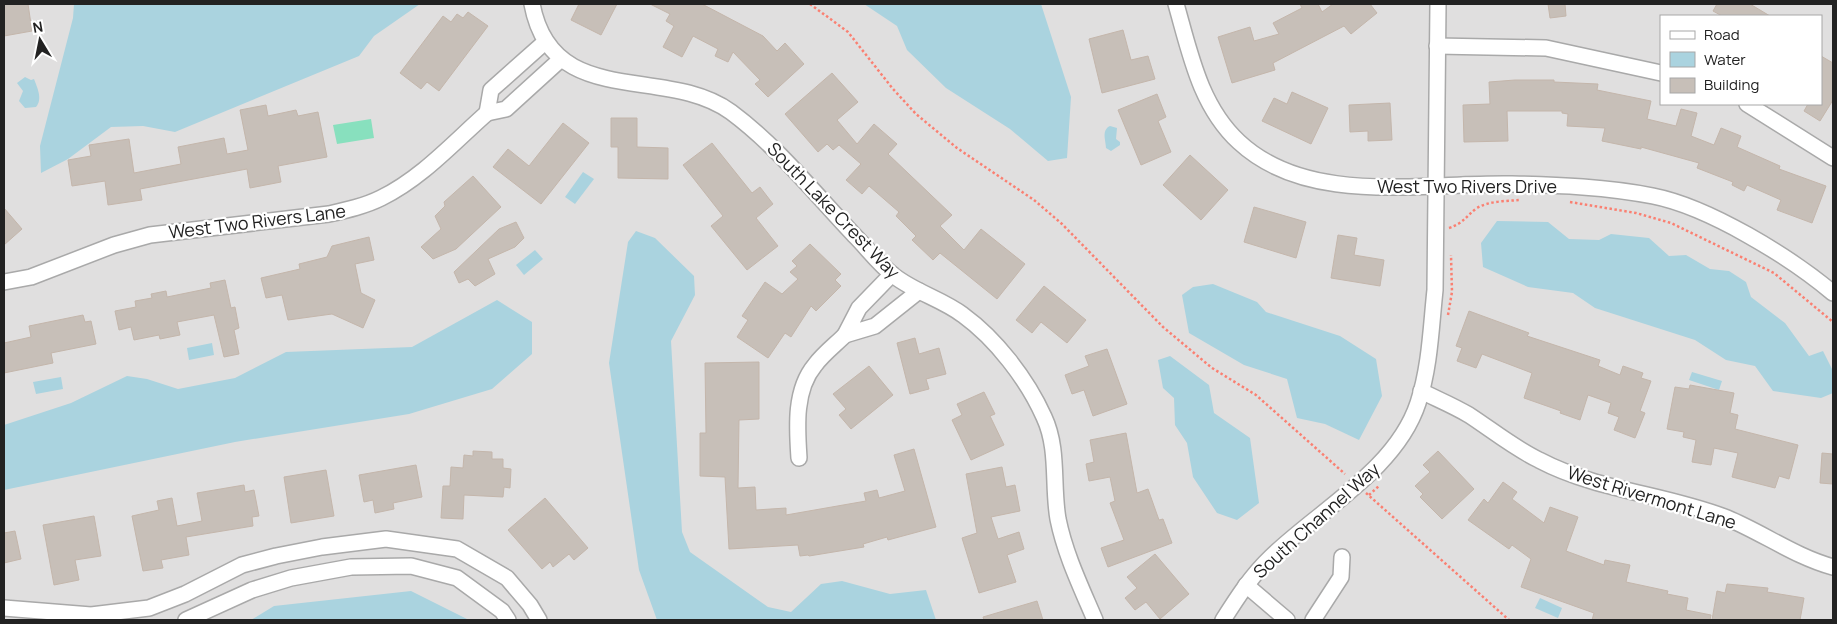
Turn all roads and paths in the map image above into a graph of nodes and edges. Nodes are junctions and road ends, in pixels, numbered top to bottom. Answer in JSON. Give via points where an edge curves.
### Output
{"nodes":[{"id":1,"x":532,"y":4,"type":"edge"},
{"id":2,"x":810,"y":4,"type":"edge"},
{"id":3,"x":1176,"y":4,"type":"edge"},
{"id":4,"x":1438,"y":4,"type":"edge"},
{"id":5,"x":545,"y":42,"type":"junction"},
{"id":6,"x":1437,"y":46,"type":"junction"},
{"id":7,"x":561,"y":59,"type":"junction"},
{"id":8,"x":1660,"y":72,"type":"edge"},
{"id":9,"x":1749,"y":105,"type":"edge"},
{"id":10,"x":487,"y":112,"type":"junction"},
{"id":11,"x":1833,"y":158,"type":"edge"},
{"id":12,"x":1436,"y":186,"type":"junction"},
{"id":13,"x":1528,"y":200,"type":"dead end"},
{"id":14,"x":1561,"y":200,"type":"dead end"},
{"id":15,"x":1450,"y":232,"type":"dead end"},
{"id":16,"x":1451,"y":247,"type":"dead end"},
{"id":17,"x":892,"y":274,"type":"junction"},
{"id":18,"x":4,"y":282,"type":"edge"},
{"id":19,"x":919,"y":291,"type":"junction"},
{"id":20,"x":1833,"y":293,"type":"edge"},
{"id":21,"x":1448,"y":319,"type":"dead end"},
{"id":22,"x":1833,"y":322,"type":"edge"},
{"id":23,"x":845,"y":335,"type":"junction"},
{"id":24,"x":1421,"y":391,"type":"junction"},
{"id":25,"x":799,"y":458,"type":"dead end"},
{"id":26,"x":1345,"y":474,"type":"dead end"},
{"id":27,"x":1369,"y":496,"type":"dead end"},
{"id":28,"x":1342,"y":557,"type":"dead end"},
{"id":29,"x":1833,"y":567,"type":"edge"},
{"id":30,"x":1246,"y":585,"type":"junction"},
{"id":31,"x":4,"y":608,"type":"edge"},
{"id":32,"x":186,"y":620,"type":"edge"},
{"id":33,"x":508,"y":620,"type":"edge"},
{"id":34,"x":539,"y":620,"type":"edge"},
{"id":35,"x":1095,"y":620,"type":"edge"},
{"id":36,"x":1222,"y":620,"type":"edge"},
{"id":37,"x":1287,"y":620,"type":"edge"},
{"id":38,"x":1313,"y":620,"type":"edge"},
{"id":39,"x":1509,"y":620,"type":"edge"}],
"edges":[{"from":1,"to":5,"type":"street"},
{"from":2,"to":26,"type":"path","via":[[848,32],[916,114],[957,148],[1034,200],[1062,224],[1163,327],[1212,368],[1256,395]]},
{"from":3,"to":12,"type":"street","name":"West Two Rivers Drive","via":[[1206,97],[1227,129],[1251,152],[1284,172],[1318,182]]},
{"from":4,"to":6,"type":"street","name":"South Channel Way"},
{"from":5,"to":7,"type":"street"},
{"from":5,"to":10,"type":"street","via":[[491,90]]},
{"from":6,"to":8,"type":"street","via":[[1546,48]]},
{"from":6,"to":12,"type":"street","name":"South Channel Way"},
{"from":7,"to":10,"type":"street","name":"West Two Rivers Lane","via":[[506,109]]},
{"from":7,"to":17,"type":"street","name":"South Lake Crest Way","via":[[587,74],[682,92],[711,100],[728,110],[757,132]]},
{"from":9,"to":11,"type":"street"},
{"from":10,"to":18,"type":"street","name":"West Two Rivers Lane","via":[[404,185],[355,208],[141,237],[31,277]]},
{"from":12,"to":20,"type":"street","name":"West Two Rivers Drive","via":[[1581,186],[1656,197],[1728,226],[1812,275]]},
{"from":12,"to":24,"type":"street","name":"South Channel Way","via":[[1431,334]]},
{"from":13,"to":15,"type":"path","via":[[1493,202],[1477,208],[1458,225],[1449,227]]},
{"from":14,"to":22,"type":"path","via":[[1636,212],[1671,223],[1774,273]]},
{"from":16,"to":21,"type":"path","via":[[1452,292]]},
{"from":17,"to":19,"type":"street","name":"South Lake Crest Way"},
{"from":17,"to":23,"type":"street","via":[[859,308]]},
{"from":19,"to":23,"type":"street","via":[[875,326]]},
{"from":19,"to":35,"type":"street","name":"South Lake Crest Way","via":[[962,314],[979,329],[1032,393],[1045,418],[1053,444],[1058,518],[1070,560]]},
{"from":23,"to":25,"type":"street","via":[[814,365],[802,389],[797,426]]},
{"from":24,"to":29,"type":"street","name":"West Rivermont Lane","via":[[1467,414],[1539,460],[1601,485],[1660,498],[1724,518],[1764,534],[1815,562]]},
{"from":24,"to":30,"type":"street","name":"South Channel Way","via":[[1403,432],[1381,464],[1270,558]]},
{"from":27,"to":39,"type":"path"},
{"from":28,"to":38,"type":"street","via":[[1341,576]]},
{"from":30,"to":36,"type":"street","name":"South Channel Way"},
{"from":30,"to":37,"type":"street"},
{"from":31,"to":34,"type":"street","via":[[90,615],[149,608],[250,563],[322,547],[386,539],[457,548],[506,578]]},
{"from":32,"to":33,"type":"street","via":[[252,590],[292,578],[350,567],[411,566],[457,578],[502,611]]}]}
